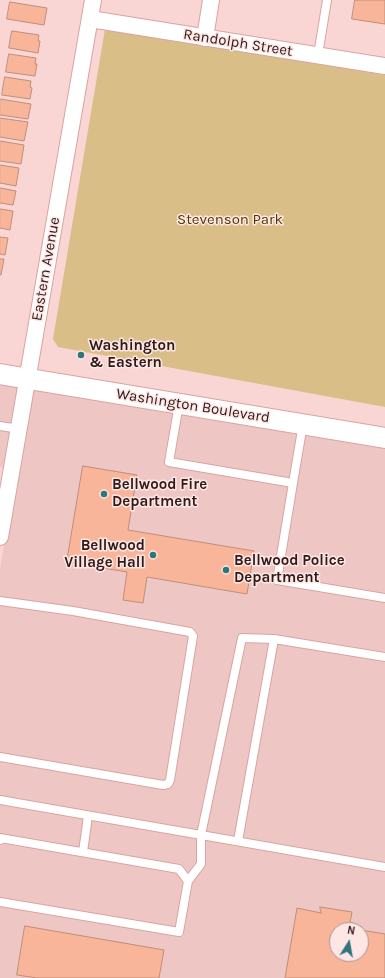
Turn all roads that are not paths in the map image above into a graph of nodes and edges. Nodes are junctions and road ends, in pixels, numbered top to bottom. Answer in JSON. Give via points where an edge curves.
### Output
{"nodes":[{"id":1,"x":93,"y":0,"type":"edge"},
{"id":2,"x":211,"y":0,"type":"edge"},
{"id":3,"x":327,"y":0,"type":"edge"},
{"id":4,"x":90,"y":19,"type":"junction"},
{"id":5,"x":205,"y":38,"type":"junction"},
{"id":6,"x":318,"y":55,"type":"junction"},
{"id":7,"x":385,"y":66,"type":"edge"},
{"id":8,"x":0,"y":374,"type":"edge"},
{"id":9,"x":27,"y":379,"type":"junction"},
{"id":10,"x":179,"y":404,"type":"junction"},
{"id":11,"x":303,"y":424,"type":"junction"},
{"id":12,"x":0,"y":426,"type":"edge"},
{"id":13,"x":19,"y":429,"type":"junction"},
{"id":14,"x":385,"y":438,"type":"edge"},
{"id":15,"x":293,"y":483,"type":"junction"},
{"id":16,"x":0,"y":537,"type":"edge"},
{"id":17,"x":385,"y":598,"type":"edge"},
{"id":18,"x":0,"y":601,"type":"edge"},
{"id":19,"x":274,"y":640,"type":"junction"},
{"id":20,"x":385,"y":657,"type":"edge"},
{"id":21,"x":0,"y":757,"type":"edge"},
{"id":22,"x":0,"y":800,"type":"edge"},
{"id":23,"x":88,"y":816,"type":"junction"},
{"id":24,"x":201,"y":835,"type":"junction"},
{"id":25,"x":0,"y":839,"type":"edge"},
{"id":26,"x":238,"y":841,"type":"junction"},
{"id":27,"x":83,"y":852,"type":"junction"},
{"id":28,"x":385,"y":866,"type":"edge"},
{"id":29,"x":188,"y":881,"type":"junction"},
{"id":30,"x":0,"y":902,"type":"edge"}],
"edges":[{"from":1,"to":4,"type":"street","name":"Eastern Avenue"},
{"from":2,"to":5,"type":"street"},
{"from":3,"to":6,"type":"lane"},
{"from":4,"to":5,"type":"street","name":"Randolph Street"},
{"from":4,"to":9,"type":"street","name":"Eastern Avenue"},
{"from":5,"to":6,"type":"street","name":"Randolph Street"},
{"from":6,"to":7,"type":"street","name":"Randolph Street"},
{"from":8,"to":9,"type":"street","name":"Washington Boulevard"},
{"from":9,"to":10,"type":"street","name":"Washington Boulevard"},
{"from":9,"to":13,"type":"street","name":"Eastern Avenue"},
{"from":10,"to":11,"type":"street","name":"Washington Boulevard"},
{"from":10,"to":15,"type":"lane","via":[[169,462]]},
{"from":11,"to":14,"type":"street","name":"Washington Boulevard"},
{"from":11,"to":15,"type":"lane"},
{"from":12,"to":13,"type":"lane"},
{"from":13,"to":16,"type":"street","name":"Eastern Avenue"},
{"from":15,"to":17,"type":"lane","via":[[277,580]]},
{"from":18,"to":21,"type":"lane","via":[[190,632],[193,636],[168,784]]},
{"from":19,"to":20,"type":"lane"},
{"from":19,"to":24,"type":"lane","via":[[242,638]]},
{"from":19,"to":26,"type":"lane"},
{"from":22,"to":23,"type":"lane"},
{"from":23,"to":24,"type":"lane"},
{"from":23,"to":27,"type":"lane"},
{"from":24,"to":26,"type":"lane"},
{"from":24,"to":29,"type":"lane","via":[[201,864]]},
{"from":25,"to":27,"type":"lane"},
{"from":26,"to":28,"type":"lane"},
{"from":27,"to":29,"type":"lane","via":[[179,869]]},
{"from":29,"to":30,"type":"lane","via":[[179,932]]}]}
